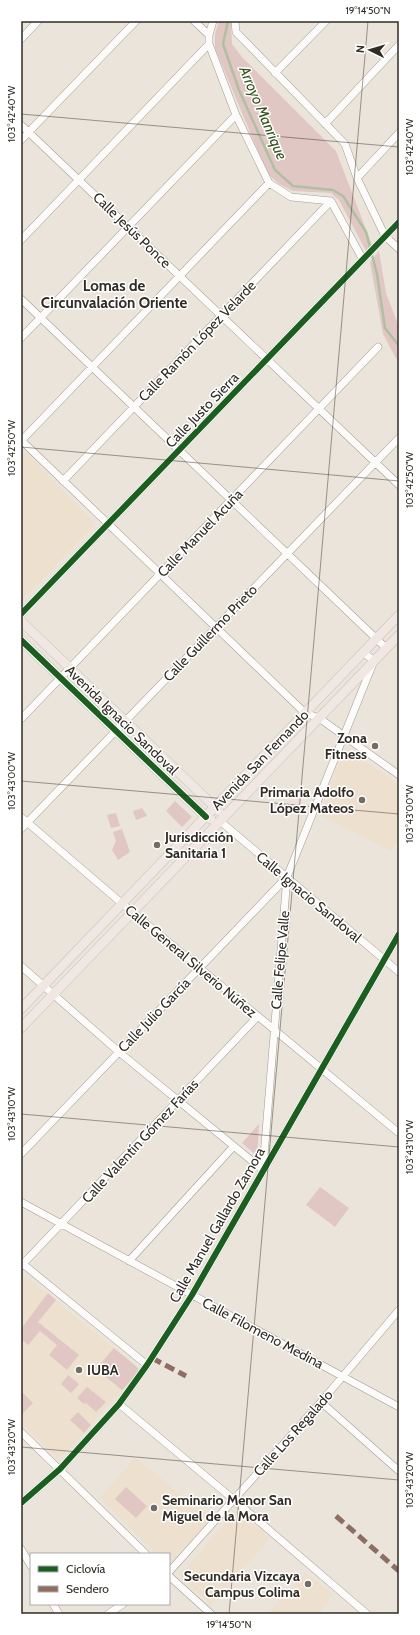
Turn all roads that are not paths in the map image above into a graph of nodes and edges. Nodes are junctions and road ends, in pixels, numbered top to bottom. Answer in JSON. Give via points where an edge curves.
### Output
{"nodes":[{"id":1,"x":38,"y":21,"type":"edge"},
{"id":2,"x":136,"y":21,"type":"edge"},
{"id":3,"x":194,"y":21,"type":"edge"},
{"id":4,"x":213,"y":21,"type":"edge"},
{"id":5,"x":326,"y":21,"type":"edge"},
{"id":6,"x":235,"y":23,"type":"edge"},
{"id":7,"x":209,"y":35,"type":"junction"},
{"id":8,"x":21,"y":39,"type":"edge"},
{"id":9,"x":209,"y":44,"type":"junction"},
{"id":10,"x":399,"y":45,"type":"edge"},
{"id":11,"x":275,"y":73,"type":"junction"},
{"id":12,"x":236,"y":115,"type":"junction"},
{"id":13,"x":325,"y":124,"type":"junction"},
{"id":14,"x":21,"y":125,"type":"edge"},
{"id":15,"x":29,"y":132,"type":"junction"},
{"id":16,"x":399,"y":133,"type":"edge"},
{"id":17,"x":21,"y":140,"type":"edge"},
{"id":18,"x":357,"y":178,"type":"junction"},
{"id":19,"x":79,"y":180,"type":"junction"},
{"id":20,"x":269,"y":183,"type":"junction"},
{"id":21,"x":331,"y":201,"type":"junction"},
{"id":22,"x":399,"y":222,"type":"edge"},
{"id":23,"x":128,"y":227,"type":"junction"},
{"id":24,"x":385,"y":236,"type":"junction"},
{"id":25,"x":21,"y":240,"type":"edge"},
{"id":26,"x":399,"y":249,"type":"edge"},
{"id":27,"x":365,"y":258,"type":"junction"},
{"id":28,"x":180,"y":276,"type":"junction"},
{"id":29,"x":21,"y":299,"type":"edge"},
{"id":30,"x":221,"y":316,"type":"junction"},
{"id":31,"x":41,"y":318,"type":"junction"},
{"id":32,"x":21,"y":338,"type":"edge"},
{"id":33,"x":378,"y":348,"type":"dead end"},
{"id":34,"x":267,"y":359,"type":"junction"},
{"id":35,"x":92,"y":367,"type":"junction"},
{"id":36,"x":134,"y":407,"type":"junction"},
{"id":37,"x":319,"y":409,"type":"junction"},
{"id":38,"x":399,"y":438,"type":"edge"},
{"id":39,"x":21,"y":441,"type":"edge"},
{"id":40,"x":179,"y":450,"type":"junction"},
{"id":41,"x":375,"y":462,"type":"junction"},
{"id":42,"x":63,"y":481,"type":"junction"},
{"id":43,"x":399,"y":485,"type":"edge"},
{"id":44,"x":231,"y":500,"type":"junction"},
{"id":45,"x":108,"y":524,"type":"junction"},
{"id":46,"x":287,"y":554,"type":"junction"},
{"id":47,"x":160,"y":574,"type":"junction"},
{"id":48,"x":21,"y":614,"type":"edge"},
{"id":49,"x":399,"y":614,"type":"edge"},
{"id":50,"x":21,"y":621,"type":"edge"},
{"id":51,"x":216,"y":627,"type":"junction"},
{"id":52,"x":399,"y":635,"type":"edge"},
{"id":53,"x":376,"y":639,"type":"junction"},
{"id":54,"x":21,"y":640,"type":"edge"},
{"id":55,"x":386,"y":648,"type":"junction"},
{"id":56,"x":363,"y":652,"type":"junction"},
{"id":57,"x":374,"y":661,"type":"junction"},
{"id":58,"x":70,"y":668,"type":"junction"},
{"id":59,"x":60,"y":678,"type":"junction"},
{"id":60,"x":305,"y":713,"type":"junction"},
{"id":61,"x":318,"y":718,"type":"junction"},
{"id":62,"x":21,"y":719,"type":"edge"},
{"id":63,"x":125,"y":721,"type":"junction"},
{"id":64,"x":116,"y":731,"type":"junction"},
{"id":65,"x":344,"y":736,"type":"junction"},
{"id":66,"x":399,"y":775,"type":"edge"},
{"id":67,"x":215,"y":807,"type":"junction"},
{"id":68,"x":21,"y":817,"type":"edge"},
{"id":69,"x":206,"y":817,"type":"junction"},
{"id":70,"x":222,"y":819,"type":"junction"},
{"id":71,"x":27,"y":823,"type":"junction"},
{"id":72,"x":21,"y":829,"type":"edge"},
{"id":73,"x":287,"y":877,"type":"junction"},
{"id":74,"x":122,"y":904,"type":"junction"},
{"id":75,"x":132,"y":912,"type":"junction"},
{"id":76,"x":399,"y":934,"type":"edge"},
{"id":77,"x":384,"y":960,"type":"junction"},
{"id":78,"x":21,"y":966,"type":"edge"},
{"id":79,"x":200,"y":968,"type":"junction"},
{"id":80,"x":399,"y":972,"type":"edge"},
{"id":81,"x":43,"y":986,"type":"junction"},
{"id":82,"x":53,"y":995,"type":"junction"},
{"id":83,"x":21,"y":1010,"type":"edge"},
{"id":84,"x":258,"y":1016,"type":"junction"},
{"id":85,"x":21,"y":1028,"type":"edge"},
{"id":86,"x":274,"y":1029,"type":"junction"},
{"id":87,"x":119,"y":1052,"type":"junction"},
{"id":88,"x":322,"y":1069,"type":"junction"},
{"id":89,"x":178,"y":1101,"type":"junction"},
{"id":90,"x":399,"y":1133,"type":"edge"},
{"id":91,"x":234,"y":1146,"type":"junction"},
{"id":92,"x":21,"y":1154,"type":"edge"},
{"id":93,"x":263,"y":1170,"type":"junction"},
{"id":94,"x":21,"y":1202,"type":"edge"},
{"id":95,"x":62,"y":1223,"type":"junction"},
{"id":96,"x":129,"y":1261,"type":"junction"},
{"id":97,"x":22,"y":1265,"type":"edge"},
{"id":98,"x":192,"y":1295,"type":"junction"},
{"id":99,"x":399,"y":1310,"type":"edge"},
{"id":100,"x":147,"y":1365,"type":"junction"},
{"id":101,"x":342,"y":1376,"type":"junction"},
{"id":102,"x":321,"y":1402,"type":"junction"},
{"id":103,"x":119,"y":1404,"type":"junction"},
{"id":104,"x":399,"y":1407,"type":"edge"},
{"id":105,"x":21,"y":1432,"type":"edge"},
{"id":106,"x":60,"y":1469,"type":"junction"},
{"id":107,"x":399,"y":1471,"type":"edge"},
{"id":108,"x":233,"y":1499,"type":"junction"},
{"id":109,"x":21,"y":1503,"type":"edge"},
{"id":110,"x":21,"y":1549,"type":"edge"},
{"id":111,"x":145,"y":1553,"type":"edge"},
{"id":112,"x":30,"y":1564,"type":"edge"},
{"id":113,"x":170,"y":1571,"type":"edge"},
{"id":114,"x":170,"y":1577,"type":"edge"},
{"id":115,"x":54,"y":1605,"type":"edge"},
{"id":116,"x":121,"y":1605,"type":"edge"},
{"id":117,"x":59,"y":1614,"type":"edge"},
{"id":118,"x":108,"y":1614,"type":"edge"},
{"id":119,"x":211,"y":1614,"type":"edge"},
{"id":120,"x":367,"y":1614,"type":"edge"}],
"edges":[{"from":1,"to":8,"type":"street"},
{"from":2,"to":15,"type":"street"},
{"from":3,"to":7,"type":"street"},
{"from":4,"to":7,"type":"street"},
{"from":5,"to":11,"type":"street"},
{"from":6,"to":11,"type":"street","via":[[236,32]]},
{"from":7,"to":9,"type":"street"},
{"from":9,"to":12,"type":"street"},
{"from":9,"to":19,"type":"street"},
{"from":10,"to":13,"type":"street"},
{"from":11,"to":13,"type":"street"},
{"from":12,"to":20,"type":"street"},
{"from":12,"to":23,"type":"street"},
{"from":13,"to":18,"type":"street","via":[[345,144]]},
{"from":14,"to":15,"type":"street","name":"Calle Jesús Ponce"},
{"from":15,"to":17,"type":"street"},
{"from":15,"to":19,"type":"street","name":"Calle Jesús Ponce"},
{"from":16,"to":18,"type":"street"},
{"from":18,"to":24,"type":"street"},
{"from":19,"to":23,"type":"street","name":"Calle Jesús Ponce"},
{"from":19,"to":25,"type":"street"},
{"from":20,"to":21,"type":"street","via":[[291,197]]},
{"from":20,"to":28,"type":"street"},
{"from":21,"to":27,"type":"street"},
{"from":21,"to":30,"type":"street","name":"Calle Ramón López Velarde"},
{"from":22,"to":24,"type":"street","name":"Calle Justo Sierra"},
{"from":23,"to":28,"type":"street","name":"Calle Jesús Ponce"},
{"from":23,"to":31,"type":"street"},
{"from":24,"to":26,"type":"street"},
{"from":24,"to":27,"type":"street","name":"Calle Justo Sierra"},
{"from":27,"to":34,"type":"street","name":"Calle Justo Sierra"},
{"from":28,"to":30,"type":"street","name":"Calle Jesús Ponce"},
{"from":28,"to":35,"type":"street"},
{"from":29,"to":31,"type":"street"},
{"from":30,"to":34,"type":"street","name":"Calle Jesús Ponce"},
{"from":30,"to":36,"type":"street","name":"Calle Ramón López Velarde"},
{"from":31,"to":32,"type":"street"},
{"from":31,"to":35,"type":"street"},
{"from":33,"to":37,"type":"street","name":"Calle Manuel Acuña"},
{"from":34,"to":37,"type":"street","name":"Calle Jesús Ponce"},
{"from":34,"to":40,"type":"street","name":"Calle Justo Sierra"},
{"from":35,"to":36,"type":"street"},
{"from":35,"to":39,"type":"street"},
{"from":36,"to":40,"type":"street"},
{"from":36,"to":42,"type":"street","name":"Calle Ramón López Velarde"},
{"from":37,"to":41,"type":"street","name":"Calle Jesús Ponce"},
{"from":37,"to":44,"type":"street","name":"Calle Manuel Acuña"},
{"from":38,"to":41,"type":"street","name":"Calle Guillermo Prieto"},
{"from":39,"to":42,"type":"street"},
{"from":40,"to":44,"type":"street"},
{"from":40,"to":45,"type":"street","name":"Calle Justo Sierra"},
{"from":41,"to":43,"type":"street","name":"Calle Jesús Ponce"},
{"from":41,"to":46,"type":"street","name":"Calle Guillermo Prieto"},
{"from":42,"to":45,"type":"street"},
{"from":44,"to":46,"type":"street"},
{"from":44,"to":47,"type":"street","name":"Calle Manuel Acuña"},
{"from":45,"to":47,"type":"street"},
{"from":45,"to":48,"type":"street","name":"Calle Justo Sierra"},
{"from":46,"to":51,"type":"street","name":"Calle Guillermo Prieto"},
{"from":46,"to":53,"type":"street"},
{"from":47,"to":51,"type":"street"},
{"from":47,"to":58,"type":"street","name":"Calle Manuel Acuña"},
{"from":49,"to":53,"type":"main road","name":"Avenida San Fernando"},
{"from":50,"to":58,"type":"main road","name":"Avenida Ignacio Sandoval"},
{"from":51,"to":60,"type":"street"},
{"from":51,"to":63,"type":"street","name":"Calle Guillermo Prieto"},
{"from":52,"to":55,"type":"main road","name":"Avenida San Fernando"},
{"from":53,"to":55,"type":"street"},
{"from":53,"to":56,"type":"main road","name":"Avenida San Fernando"},
{"from":54,"to":59,"type":"main road","name":"Avenida Ignacio Sandoval"},
{"from":55,"to":57,"type":"main road","name":"Avenida San Fernando"},
{"from":56,"to":57,"type":"street"},
{"from":56,"to":60,"type":"main road","name":"Avenida San Fernando"},
{"from":57,"to":61,"type":"main road","name":"Avenida San Fernando"},
{"from":57,"to":65,"type":"street","name":"Calle Felipe Valle"},
{"from":58,"to":59,"type":"street","name":"Calle Manuel Acuña"},
{"from":58,"to":63,"type":"main road","name":"Avenida Ignacio Sandoval"},
{"from":59,"to":62,"type":"street","name":"Calle Manuel Acuña"},
{"from":59,"to":64,"type":"main road","name":"Avenida Ignacio Sandoval"},
{"from":60,"to":61,"type":"street"},
{"from":60,"to":67,"type":"main road","name":"Avenida San Fernando"},
{"from":61,"to":65,"type":"street"},
{"from":61,"to":70,"type":"main road","name":"Avenida San Fernando"},
{"from":63,"to":64,"type":"street","name":"Calle Guillermo Prieto"},
{"from":63,"to":67,"type":"main road","name":"Avenida Ignacio Sandoval"},
{"from":64,"to":69,"type":"main road","name":"Avenida Ignacio Sandoval"},
{"from":64,"to":71,"type":"street","name":"Calle Guillermo Prieto"},
{"from":65,"to":66,"type":"street"},
{"from":65,"to":73,"type":"street","name":"Calle Felipe Valle"},
{"from":67,"to":69,"type":"main road","name":"Avenida San Fernando"},
{"from":67,"to":70,"type":"main road","name":"Avenida Ignacio Sandoval"},
{"from":68,"to":71,"type":"street","name":"Calle General Silverio Núñez"},
{"from":69,"to":70,"type":"main road","name":"Avenida Ignacio Sandoval"},
{"from":69,"to":74,"type":"main road","name":"Avenida San Fernando"},
{"from":70,"to":73,"type":"street","name":"Calle Ignacio Sandoval"},
{"from":70,"to":75,"type":"main road","name":"Avenida San Fernando"},
{"from":71,"to":72,"type":"street","name":"Calle Guillermo Prieto"},
{"from":71,"to":74,"type":"street","name":"Calle General Silverio Núñez"},
{"from":73,"to":77,"type":"street","name":"Calle Ignacio Sandoval"},
{"from":73,"to":79,"type":"street","name":"Calle Julio García"},
{"from":73,"to":86,"type":"street","name":"Calle Felipe Valle"},
{"from":74,"to":75,"type":"street","name":"Calle General Silverio Núñez"},
{"from":74,"to":81,"type":"main road","name":"Avenida San Fernando"},
{"from":75,"to":79,"type":"street","name":"Calle General Silverio Núñez"},
{"from":75,"to":82,"type":"main road","name":"Avenida San Fernando"},
{"from":76,"to":77,"type":"street","name":"Calle Manuel Gallardo Zamora"},
{"from":77,"to":80,"type":"street","name":"Calle Ignacio Sandoval"},
{"from":77,"to":88,"type":"street","name":"Calle Manuel Gallardo Zamora"},
{"from":78,"to":81,"type":"street"},
{"from":79,"to":84,"type":"street","name":"Calle General Silverio Núñez"},
{"from":79,"to":87,"type":"street","name":"Calle Julio García"},
{"from":81,"to":82,"type":"street"},
{"from":81,"to":83,"type":"main road","name":"Avenida San Fernando"},
{"from":82,"to":85,"type":"main road","name":"Avenida San Fernando"},
{"from":82,"to":87,"type":"street"},
{"from":84,"to":86,"type":"street","name":"Calle General Silverio Núñez"},
{"from":84,"to":89,"type":"street","name":"Calle Valentín Gómez Farías"},
{"from":86,"to":88,"type":"street","name":"Calle General Silverio Núñez"},
{"from":86,"to":93,"type":"street","name":"Calle Felipe Valle"},
{"from":87,"to":89,"type":"street"},
{"from":87,"to":92,"type":"street","name":"Calle Julio García"},
{"from":88,"to":90,"type":"street","name":"Calle General Silverio Núñez"},
{"from":88,"to":93,"type":"street","name":"Calle Manuel Gallardo Zamora"},
{"from":89,"to":91,"type":"street"},
{"from":89,"to":95,"type":"street","name":"Calle Valentín Gómez Farías"},
{"from":91,"to":93,"type":"street"},
{"from":91,"to":96,"type":"street"},
{"from":93,"to":98,"type":"street","name":"Calle Manuel Gallardo Zamora"},
{"from":94,"to":95,"type":"street","name":"Calle Filomeno Medina"},
{"from":95,"to":96,"type":"street","name":"Calle Filomeno Medina"},
{"from":95,"to":97,"type":"street","name":"Calle Valentín Gómez Farías"},
{"from":96,"to":98,"type":"street","name":"Calle Filomeno Medina"},
{"from":97,"to":100,"type":"street"},
{"from":98,"to":100,"type":"street","name":"Calle Manuel Gallardo Zamora"},
{"from":98,"to":101,"type":"street","name":"Calle Filomeno Medina"},
{"from":99,"to":101,"type":"street","name":"Calle Los Regalado"},
{"from":100,"to":103,"type":"street","name":"Calle Manuel Gallardo Zamora"},
{"from":101,"to":102,"type":"street","name":"Calle Los Regalado"},
{"from":101,"to":104,"type":"street","name":"Calle Filomeno Medina"},
{"from":102,"to":107,"type":"street"},
{"from":102,"to":108,"type":"street","name":"Calle Los Regalado"},
{"from":103,"to":106,"type":"street","name":"Calle Manuel Gallardo Zamora"},
{"from":103,"to":108,"type":"street"},
{"from":105,"to":106,"type":"street"},
{"from":106,"to":109,"type":"street","name":"Calle Manuel Gallardo Zamora"},
{"from":106,"to":111,"type":"street"},
{"from":108,"to":113,"type":"street","name":"Calle Los Regalado"},
{"from":108,"to":120,"type":"street"},
{"from":110,"to":112,"type":"street"},
{"from":114,"to":119,"type":"street"},
{"from":115,"to":117,"type":"street"},
{"from":116,"to":118,"type":"street"}]}
